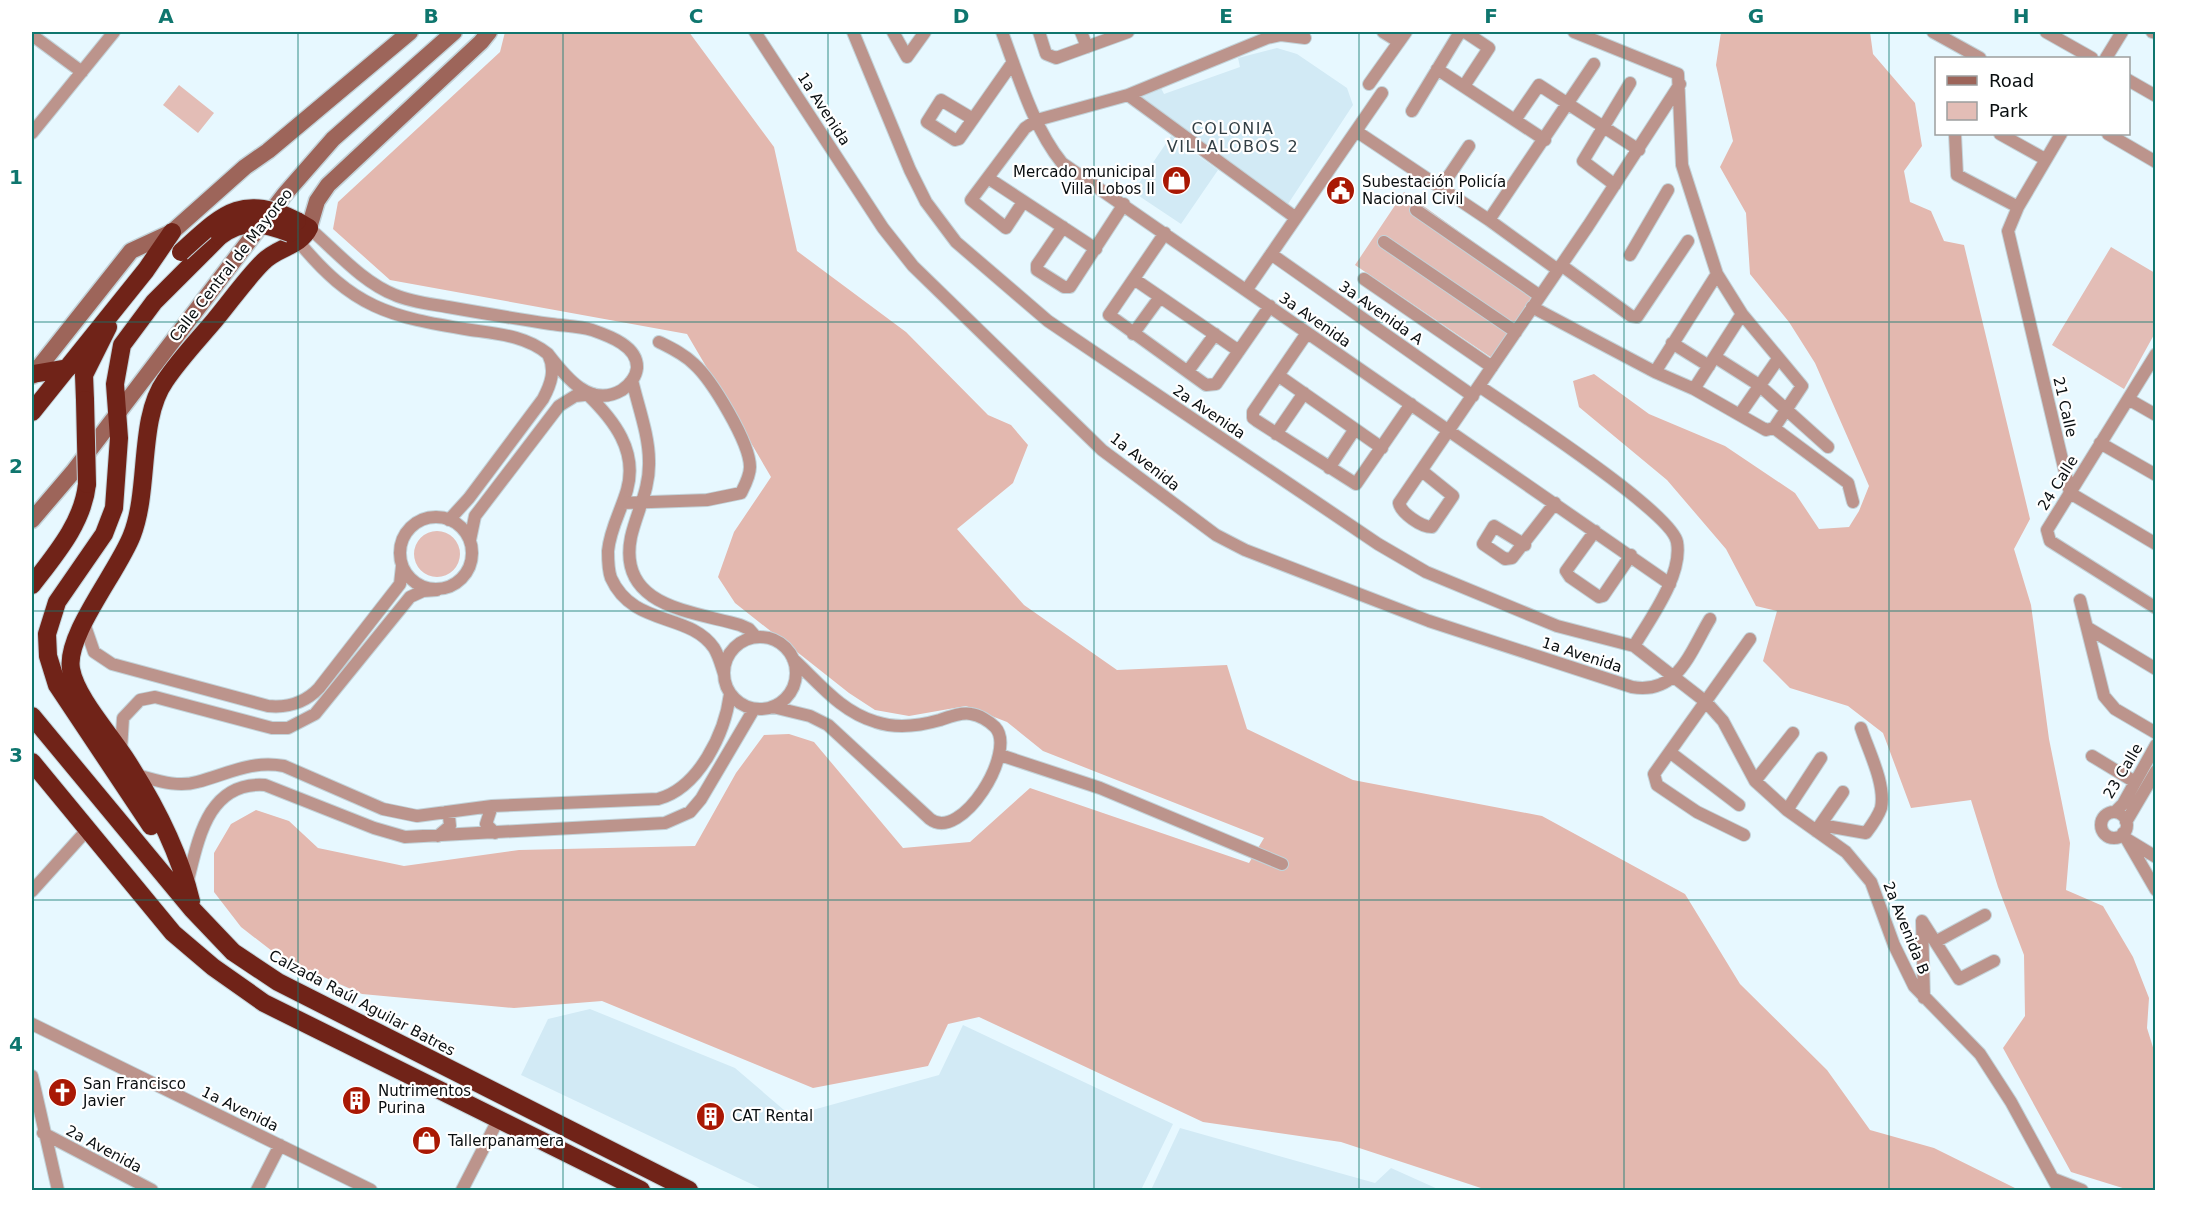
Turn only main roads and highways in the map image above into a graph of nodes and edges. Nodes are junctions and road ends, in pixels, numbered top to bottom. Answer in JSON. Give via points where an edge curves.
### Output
{"nodes":[{"id":1,"x":410,"y":32,"type":"edge"},
{"id":2,"x":454,"y":32,"type":"edge"},
{"id":3,"x":489,"y":32,"type":"edge"},
{"id":4,"x":299,"y":231,"type":"junction"},
{"id":5,"x":172,"y":232,"type":"junction"},
{"id":6,"x":146,"y":270,"type":"junction"},
{"id":7,"x":114,"y":309,"type":"junction"},
{"id":8,"x":68,"y":368,"type":"junction"},
{"id":9,"x":32,"y":375,"type":"edge"},
{"id":10,"x":117,"y":407,"type":"junction"},
{"id":11,"x":32,"y":412,"type":"edge"},
{"id":12,"x":32,"y":520,"type":"edge"},
{"id":13,"x":32,"y":585,"type":"edge"},
{"id":14,"x":47,"y":634,"type":"junction"},
{"id":15,"x":32,"y":648,"type":"edge"},
{"id":16,"x":34,"y":719,"type":"edge"},
{"id":17,"x":32,"y":762,"type":"edge"},
{"id":18,"x":188,"y":897,"type":"junction"},
{"id":19,"x":640,"y":1191,"type":"edge"},
{"id":20,"x":689,"y":1191,"type":"edge"}],
"edges":[{"from":1,"to":5,"type":"main road"},
{"from":2,"to":10,"type":"main road","name":"Calle Central de Mayoreo","via":[[318,155]]},
{"from":3,"to":4,"type":"main road","via":[[328,185]]},
{"from":4,"to":6,"type":"highway","bridge":true,"via":[[269,208],[243,208],[220,219],[181,252]]},
{"from":4,"to":10,"type":"highway","bridge":true,"via":[[251,222],[237,226],[219,236],[188,265],[128,335],[118,363]]},
{"from":4,"to":18,"type":"highway","via":[[263,261],[159,389],[151,417],[138,519],[126,552],[84,622],[71,655],[80,691],[136,775],[169,839]]},
{"from":5,"to":6,"type":"highway"},
{"from":5,"to":9,"type":"main road","via":[[131,250]]},
{"from":6,"to":7,"type":"highway"},
{"from":7,"to":8,"type":"highway"},
{"from":7,"to":13,"type":"highway","bridge":true,"via":[[105,338],[84,375],[87,484],[83,505],[68,535]]},
{"from":8,"to":9,"type":"highway"},
{"from":8,"to":11,"type":"highway"},
{"from":10,"to":12,"type":"main road","name":"Calle Central de Mayoreo","via":[[73,472]]},
{"from":10,"to":14,"type":"highway","via":[[116,492],[110,522],[57,602]]},
{"from":14,"to":15,"type":"highway"},
{"from":14,"to":18,"type":"highway","via":[[48,657],[57,685],[163,847]]},
{"from":16,"to":18,"type":"highway","name":"Calzada Raúl Aguilar Batres"},
{"from":17,"to":19,"type":"highway","via":[[173,933],[213,968],[264,1003]]},
{"from":18,"to":20,"type":"highway","name":"Calzada Raúl Aguilar Batres","via":[[233,951],[278,982]]}]}
